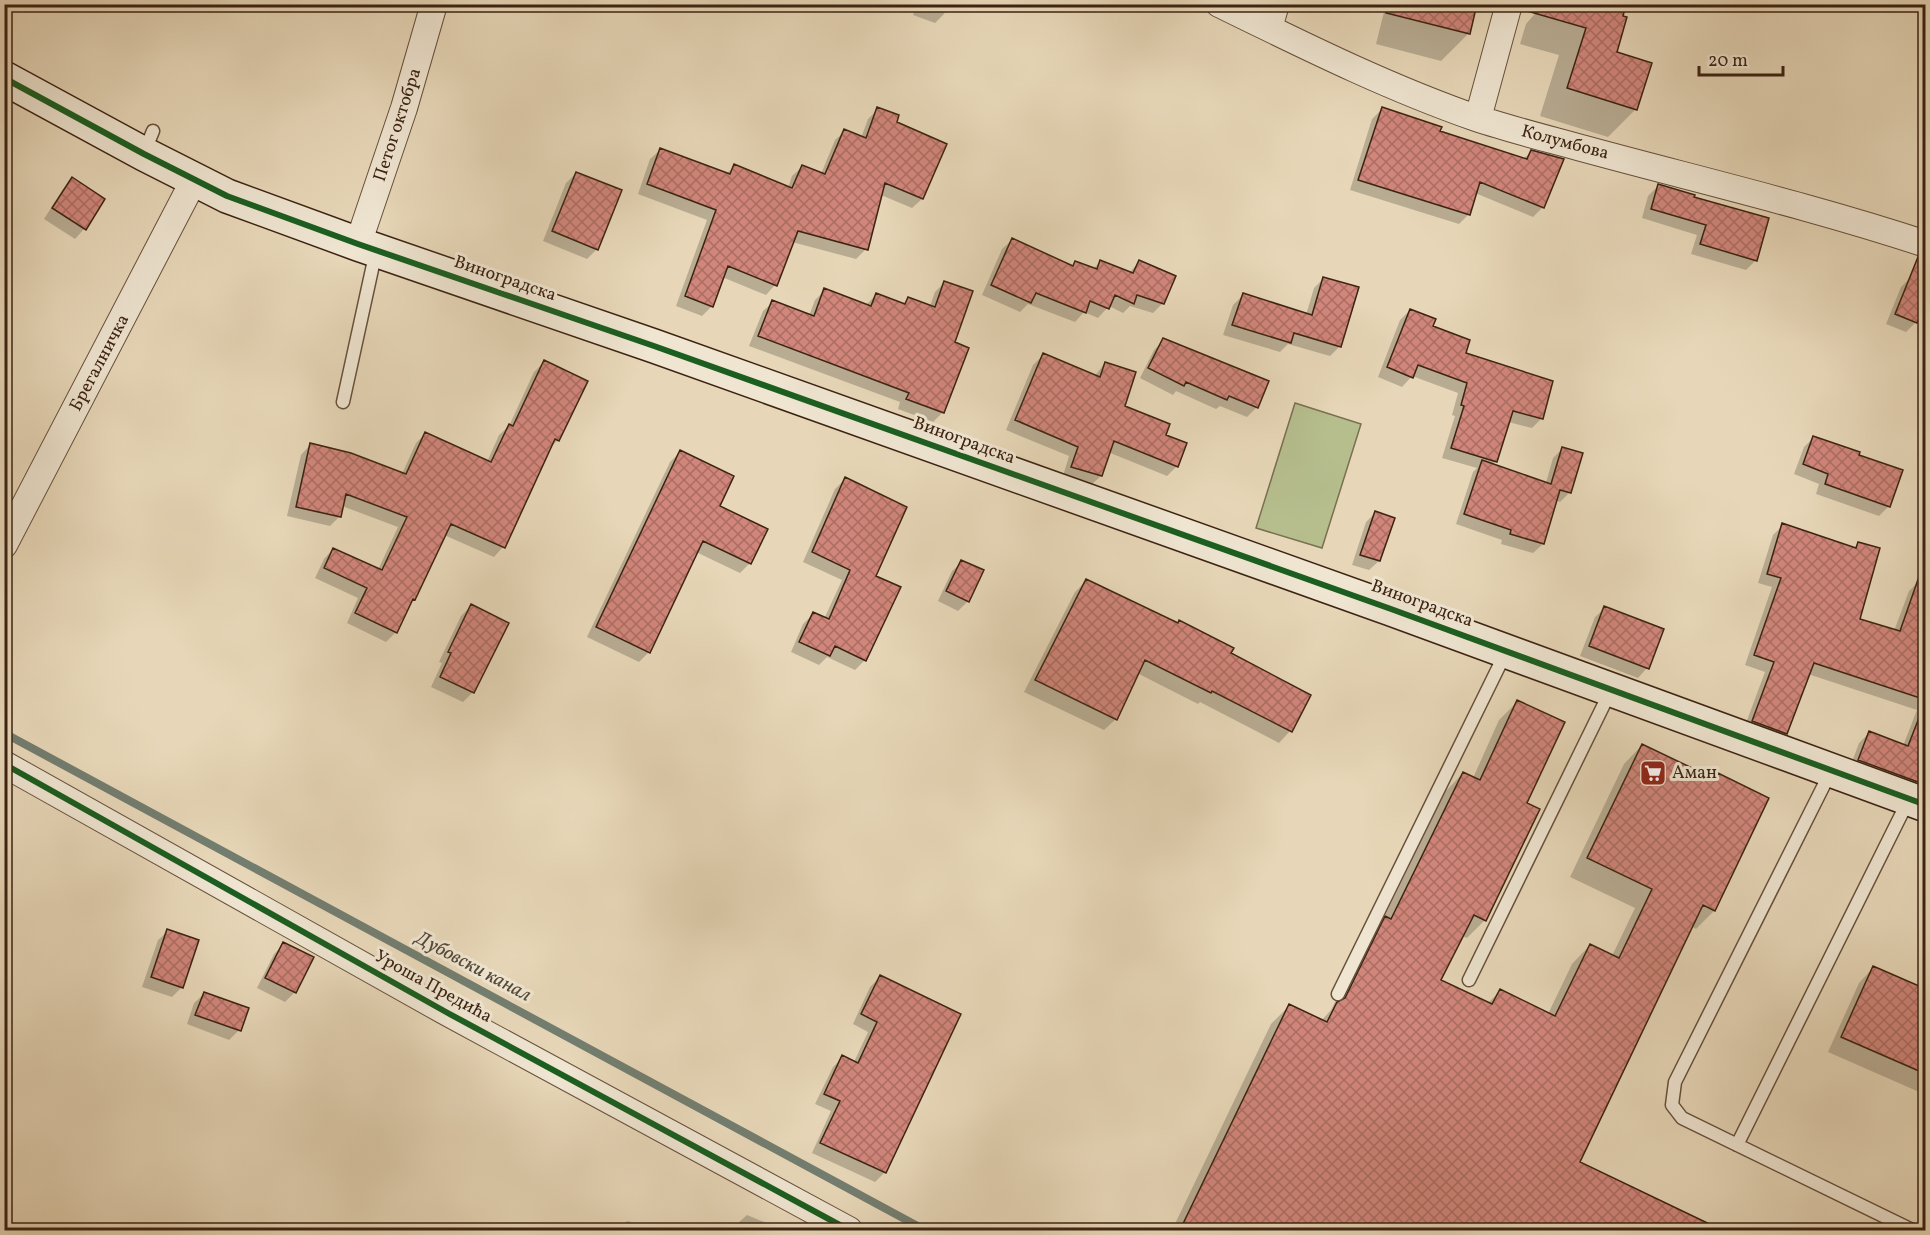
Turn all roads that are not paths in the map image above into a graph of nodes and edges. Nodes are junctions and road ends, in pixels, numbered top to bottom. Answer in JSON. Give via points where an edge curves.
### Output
{"nodes":[{"id":1,"x":434,"y":4,"type":"edge"},
{"id":2,"x":1219,"y":4,"type":"edge"},
{"id":3,"x":1509,"y":4,"type":"edge"},
{"id":4,"x":1272,"y":16,"type":"edge"},
{"id":5,"x":4,"y":78,"type":"edge"},
{"id":6,"x":1478,"y":118,"type":"junction"},
{"id":7,"x":194,"y":180,"type":"junction"},
{"id":8,"x":1926,"y":244,"type":"edge"},
{"id":9,"x":367,"y":247,"type":"junction"},
{"id":10,"x":343,"y":402,"type":"dead end"},
{"id":11,"x":4,"y":545,"type":"edge"},
{"id":12,"x":1507,"y":651,"type":"junction"},
{"id":13,"x":1610,"y":691,"type":"junction"},
{"id":14,"x":4,"y":764,"type":"edge"},
{"id":15,"x":1831,"y":771,"type":"junction"},
{"id":16,"x":1917,"y":802,"type":"edge"},
{"id":17,"x":1469,"y":980,"type":"dead end"},
{"id":18,"x":1338,"y":994,"type":"dead end"},
{"id":19,"x":1737,"y":1145,"type":"junction"},
{"id":20,"x":849,"y":1230,"type":"edge"},
{"id":21,"x":1912,"y":1230,"type":"edge"}],
"edges":[{"from":1,"to":9,"type":"street","name":"Петог октобра","via":[[393,141]]},
{"from":2,"to":4,"type":"street","name":"Колумбова"},
{"from":3,"to":6,"type":"street"},
{"from":4,"to":6,"type":"street","name":"Колумбова","via":[[1418,96]]},
{"from":5,"to":7,"type":"street","name":"Виноградска","via":[[148,142]]},
{"from":6,"to":8,"type":"street","name":"Колумбова","via":[[1853,220]]},
{"from":7,"to":9,"type":"street","name":"Виноградска","via":[[227,196]]},
{"from":7,"to":11,"type":"street","name":"Брегалничка"},
{"from":9,"to":10,"type":"lane"},
{"from":9,"to":12,"type":"street","name":"Виноградска","via":[[654,345]]},
{"from":12,"to":13,"type":"street","name":"Виноградска"},
{"from":12,"to":18,"type":"lane"},
{"from":13,"to":15,"type":"street","name":"Виноградска"},
{"from":13,"to":17,"type":"lane"},
{"from":14,"to":20,"type":"street","name":"Уроша Предића","via":[[446,1012]]},
{"from":15,"to":16,"type":"street","name":"Виноградска"},
{"from":15,"to":19,"type":"lane","via":[[1675,1082],[1672,1105],[1682,1118]]},
{"from":16,"to":19,"type":"lane"},
{"from":19,"to":21,"type":"lane"}]}
